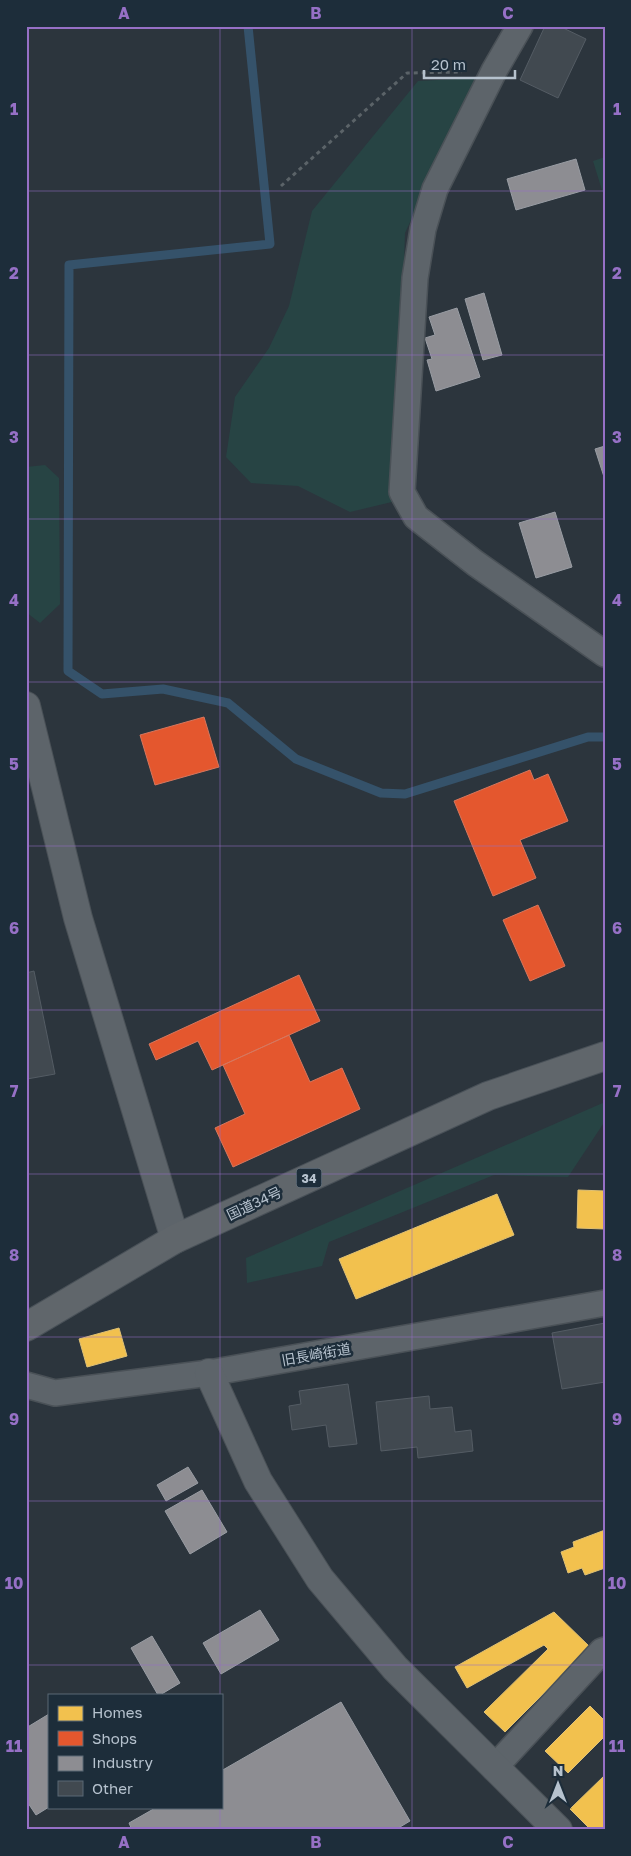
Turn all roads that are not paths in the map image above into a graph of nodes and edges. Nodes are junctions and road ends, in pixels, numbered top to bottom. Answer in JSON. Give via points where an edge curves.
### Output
{"nodes":[{"id":1,"x":520,"y":26,"type":"edge"},
{"id":2,"x":605,"y":654,"type":"edge"},
{"id":3,"x":26,"y":706,"type":"edge"},
{"id":4,"x":605,"y":1056,"type":"edge"},
{"id":5,"x":175,"y":1239,"type":"junction"},
{"id":6,"x":605,"y":1303,"type":"edge"},
{"id":7,"x":26,"y":1327,"type":"edge"},
{"id":8,"x":209,"y":1373,"type":"junction"},
{"id":9,"x":26,"y":1385,"type":"edge"},
{"id":10,"x":605,"y":1650,"type":"edge"},
{"id":11,"x":494,"y":1768,"type":"junction"},
{"id":12,"x":548,"y":1826,"type":"edge"}],
"edges":[{"from":1,"to":2,"type":"street","via":[[435,189],[423,229],[416,278],[402,492],[416,517],[475,563]]},
{"from":3,"to":5,"type":"street","via":[[78,918]]},
{"from":4,"to":5,"type":"highway","name":"国道34号","number":"34","via":[[488,1096]]},
{"from":5,"to":7,"type":"highway","name":"国道34号","number":"34"},
{"from":6,"to":8,"type":"street","name":"旧長崎街道"},
{"from":8,"to":9,"type":"street","name":"旧長崎街道","via":[[54,1393]]},
{"from":8,"to":11,"type":"street","via":[[258,1481],[320,1579],[395,1668]]},
{"from":10,"to":11,"type":"street"},
{"from":11,"to":12,"type":"street"}]}
